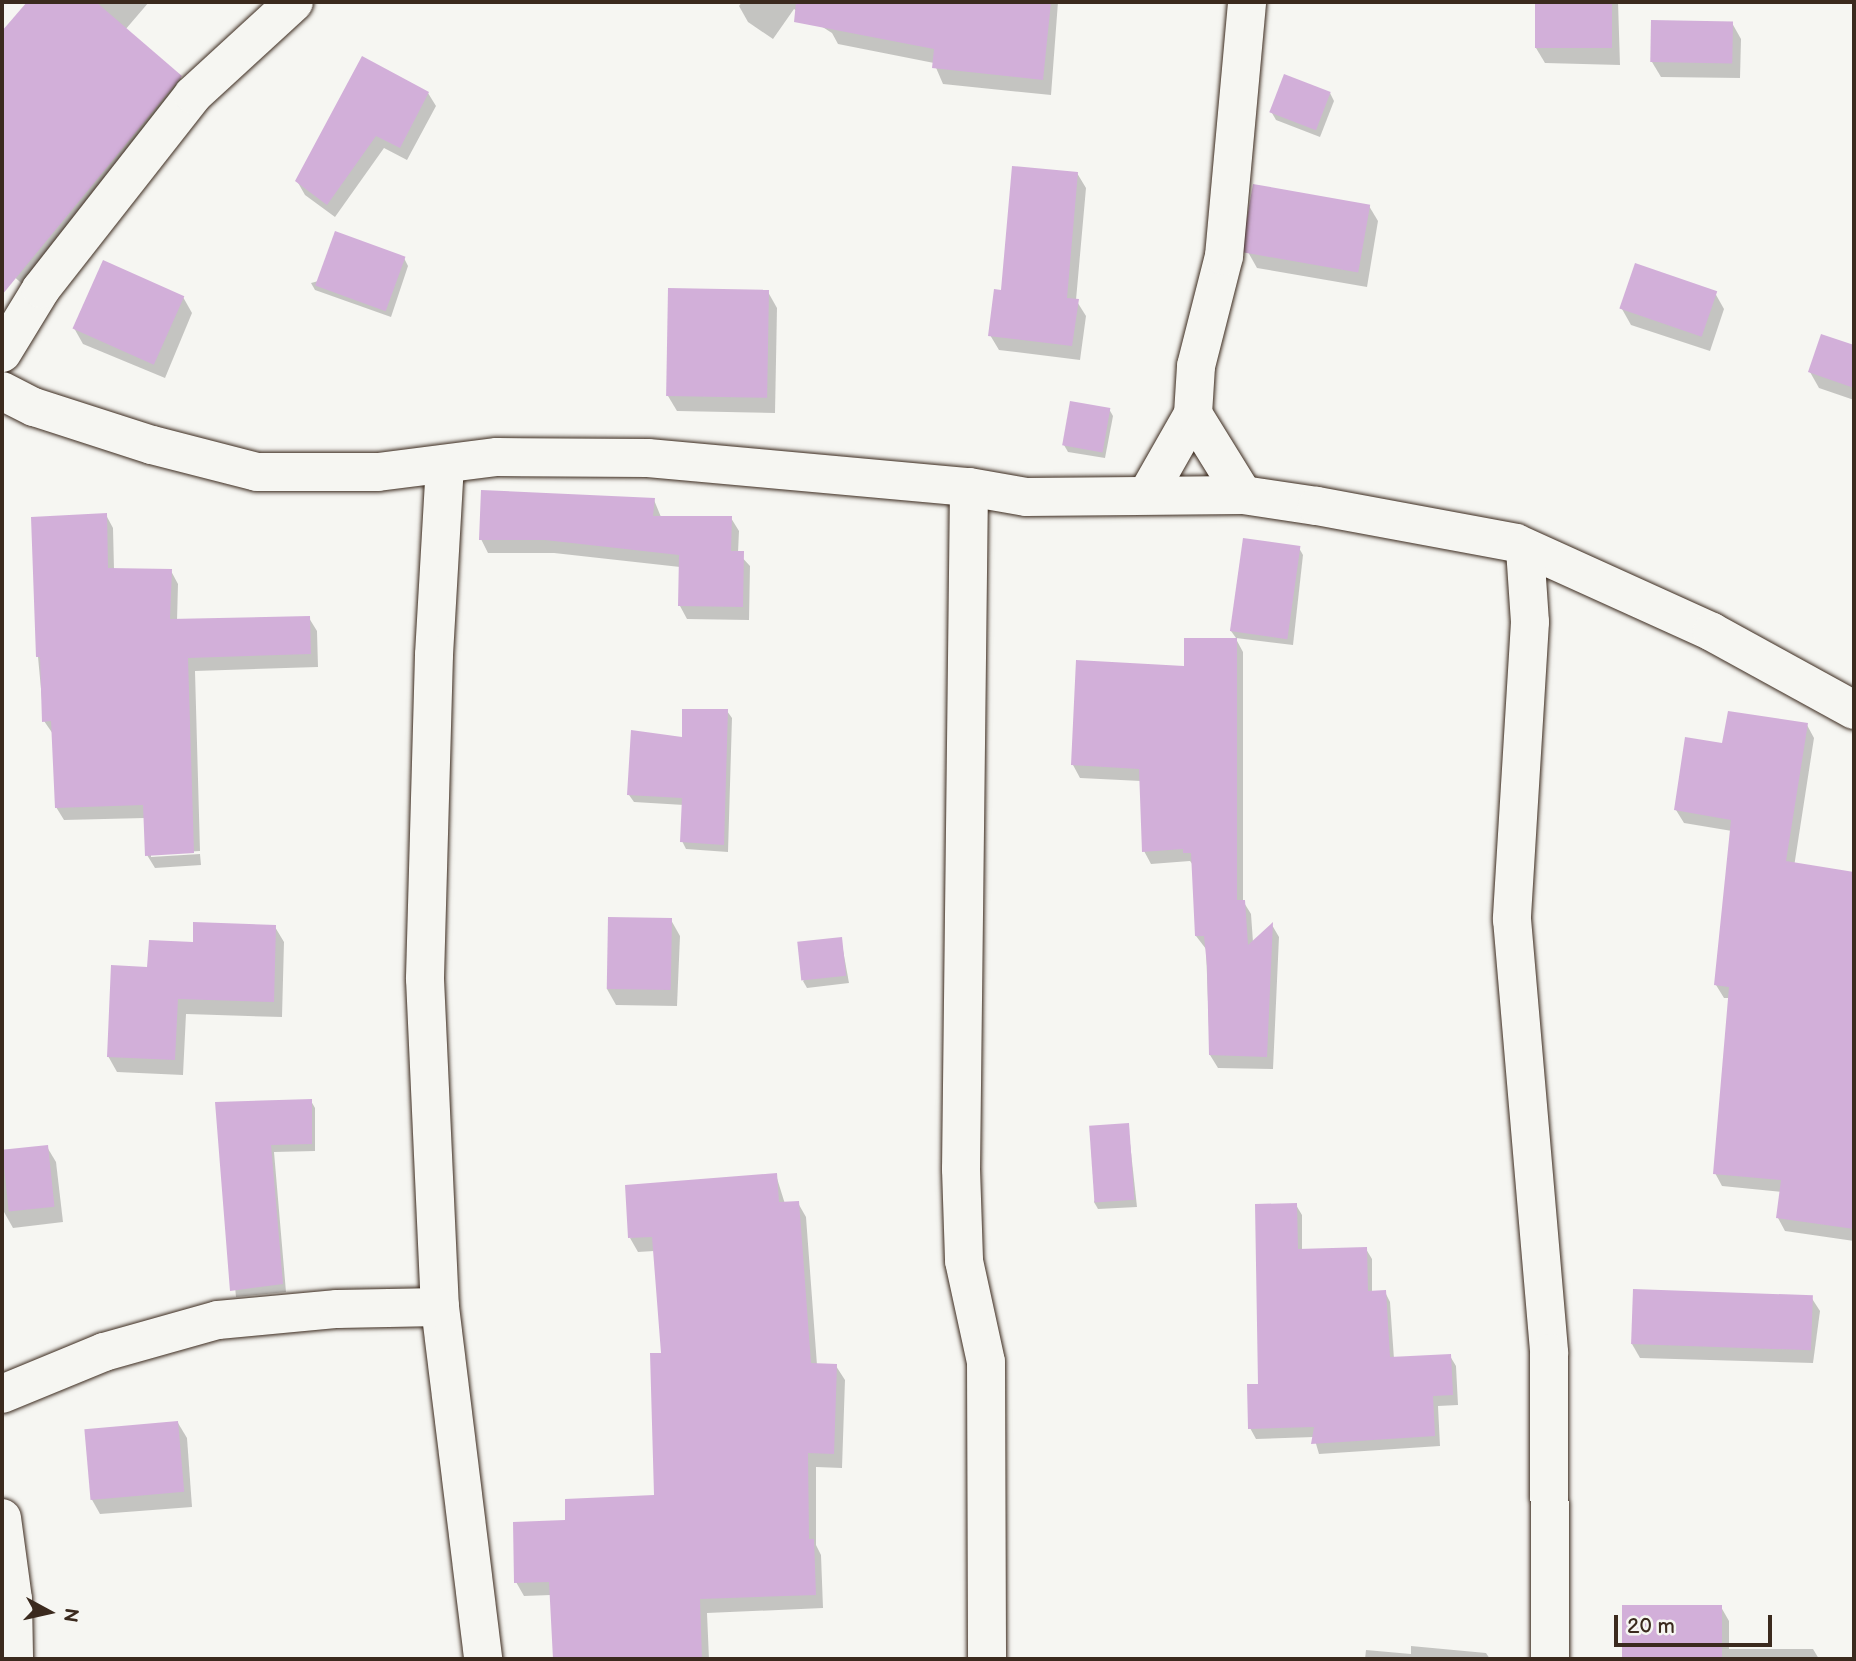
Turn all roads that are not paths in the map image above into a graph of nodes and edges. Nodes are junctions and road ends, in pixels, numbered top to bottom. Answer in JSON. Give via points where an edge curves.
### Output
{"nodes":[{"id":1,"x":294,"y":2,"type":"edge"},
{"id":2,"x":1247,"y":2,"type":"edge"},
{"id":3,"x":2,"y":353,"type":"edge"},
{"id":4,"x":2,"y":391,"type":"edge"},
{"id":5,"x":1193,"y":414,"type":"junction"},
{"id":6,"x":445,"y":464,"type":"junction"},
{"id":7,"x":969,"y":487,"type":"junction"},
{"id":8,"x":1147,"y":495,"type":"junction"},
{"id":9,"x":1243,"y":495,"type":"junction"},
{"id":10,"x":1525,"y":549,"type":"junction"},
{"id":11,"x":1854,"y":710,"type":"edge"},
{"id":12,"x":440,"y":1307,"type":"junction"},
{"id":13,"x":2,"y":1395,"type":"edge"},
{"id":14,"x":2,"y":1518,"type":"edge"},
{"id":15,"x":14,"y":1659,"type":"edge"},
{"id":16,"x":483,"y":1659,"type":"edge"},
{"id":17,"x":987,"y":1659,"type":"edge"},
{"id":18,"x":1550,"y":1659,"type":"edge"}],
"edges":[{"from":1,"to":3,"type":"street","via":[[193,95],[41,289]]},
{"from":2,"to":5,"type":"street","via":[[1224,256],[1196,366]]},
{"from":4,"to":6,"type":"street","via":[[34,407],[152,445],[257,472],[378,472]]},
{"from":5,"to":8,"type":"street"},
{"from":5,"to":9,"type":"street"},
{"from":6,"to":7,"type":"street","via":[[497,457],[648,458]]},
{"from":6,"to":12,"type":"street","via":[[434,655],[425,979]]},
{"from":7,"to":8,"type":"street","via":[[1026,497]]},
{"from":7,"to":17,"type":"street","via":[[961,1169],[964,1261],[986,1362]]},
{"from":8,"to":9,"type":"street"},
{"from":9,"to":10,"type":"street","via":[[1503,541]]},
{"from":10,"to":11,"type":"street","via":[[1712,632]]},
{"from":10,"to":18,"type":"street","via":[[1530,622],[1512,919],[1549,1353]]},
{"from":12,"to":13,"type":"street","via":[[337,1309],[218,1320],[104,1352]]},
{"from":12,"to":16,"type":"street"},
{"from":14,"to":15,"type":"street","via":[[13,1599]]}]}
